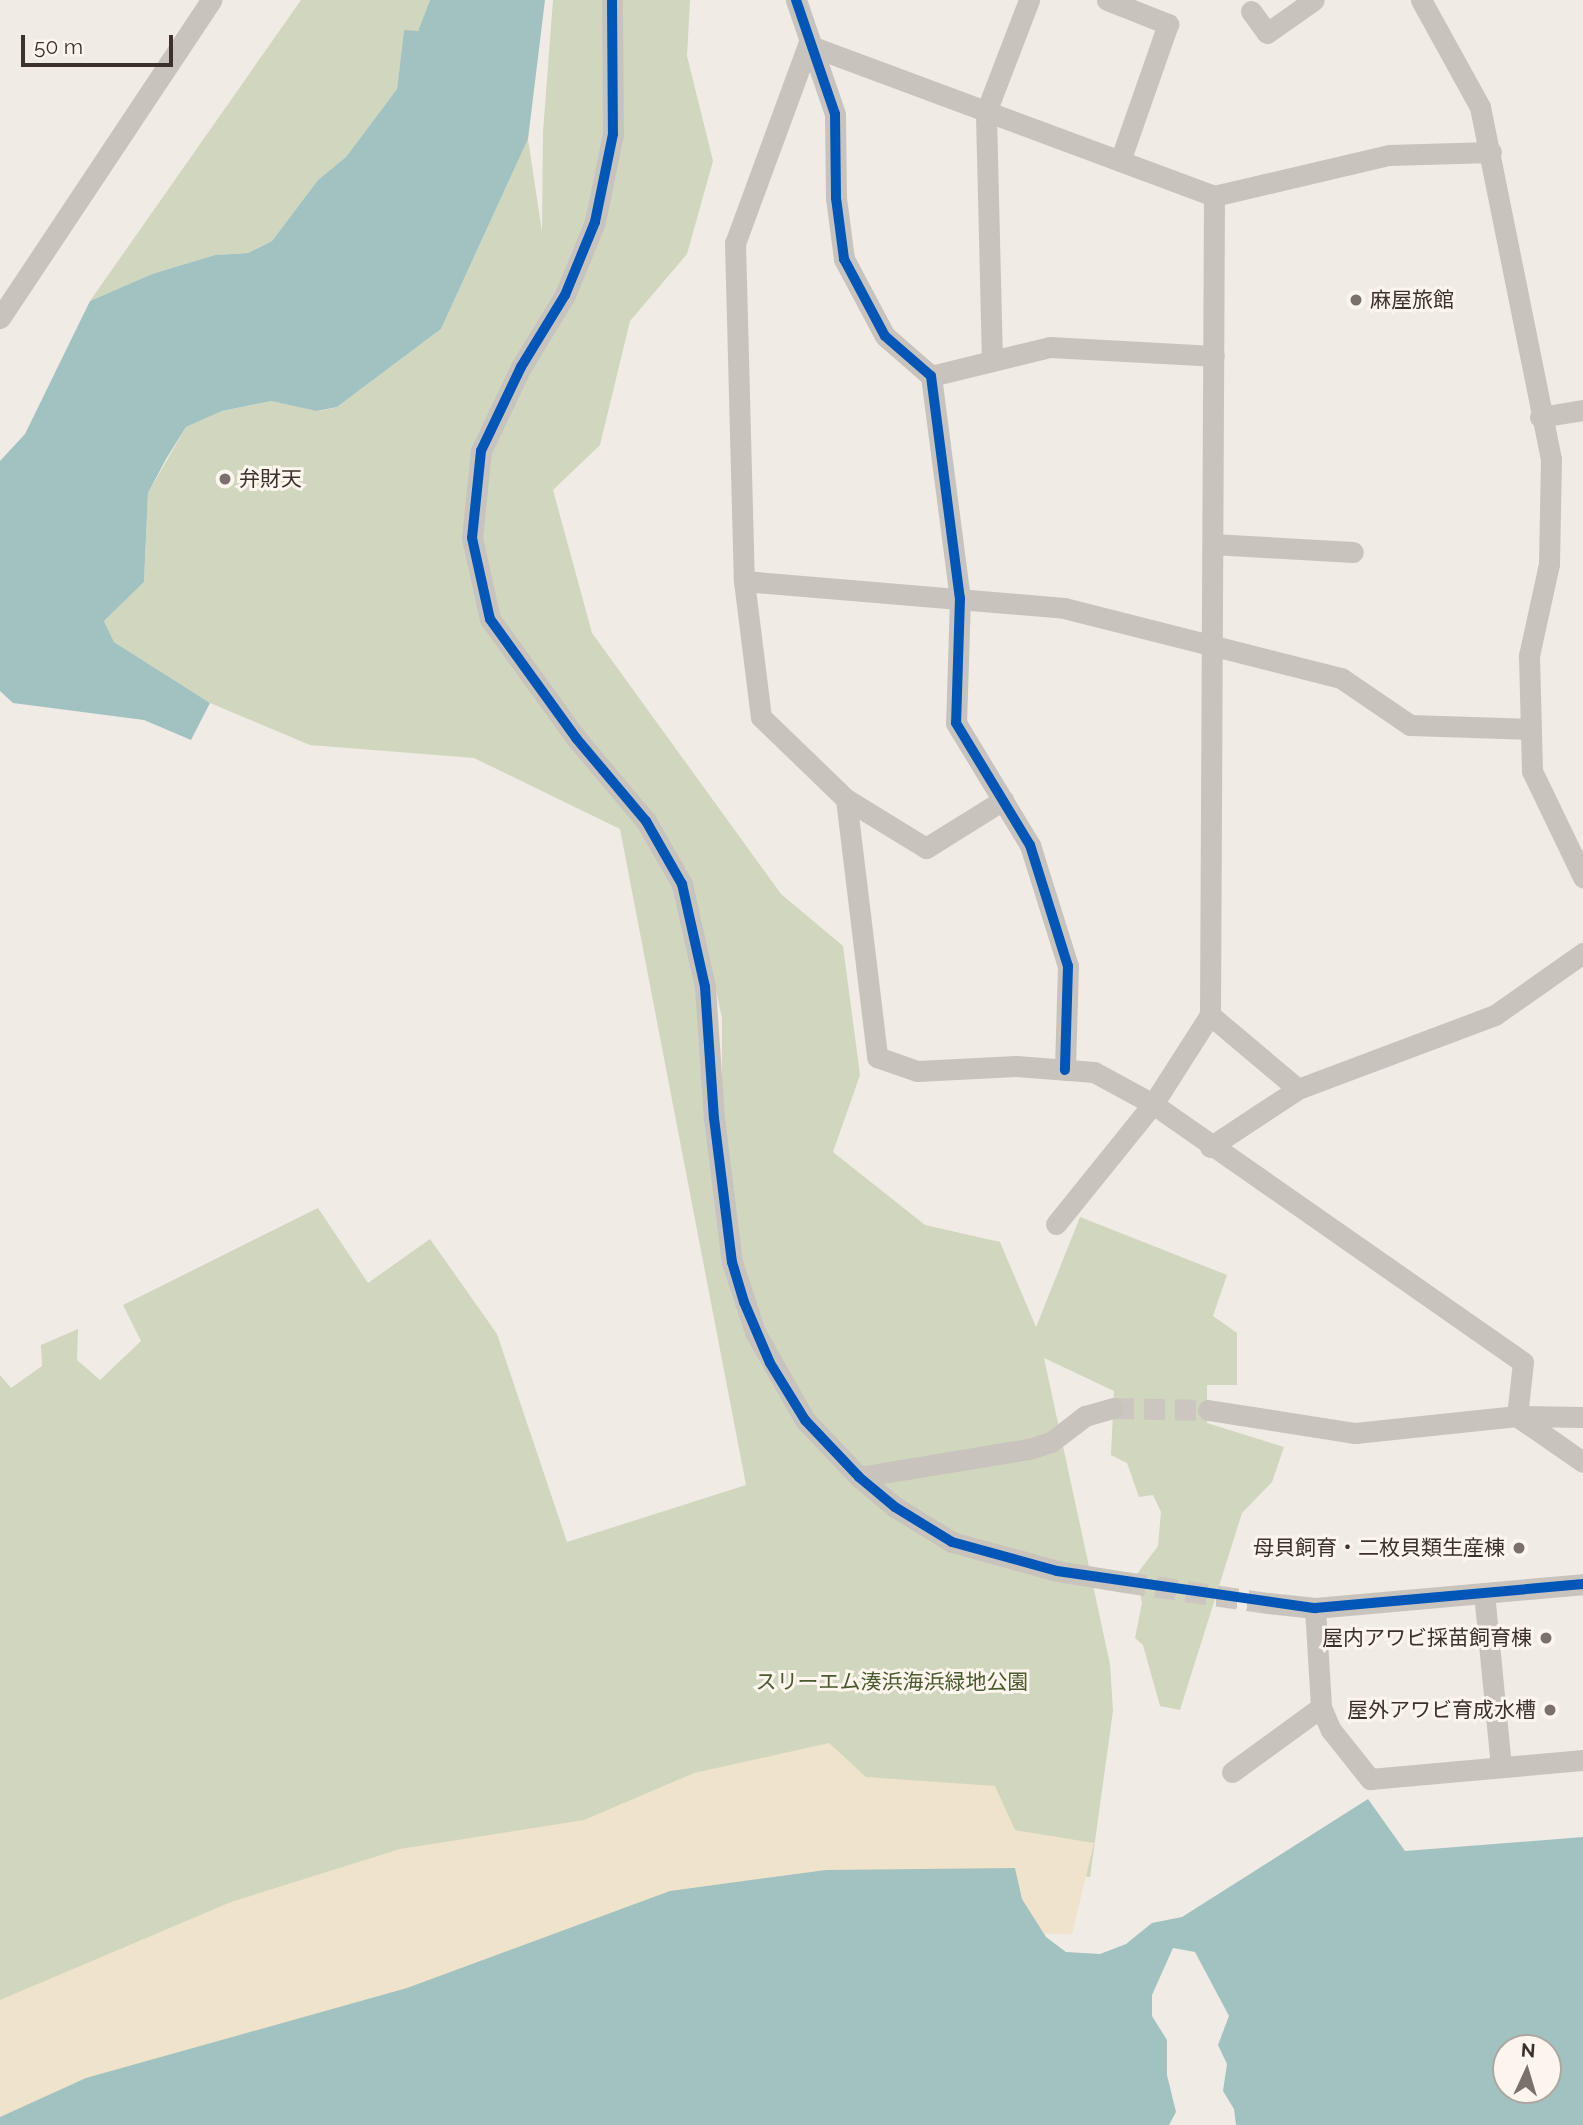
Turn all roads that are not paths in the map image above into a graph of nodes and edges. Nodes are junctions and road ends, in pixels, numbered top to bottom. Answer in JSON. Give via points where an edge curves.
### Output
{"nodes":[{"id":1,"x":211,"y":0,"type":"edge"},
{"id":2,"x":612,"y":0,"type":"edge"},
{"id":3,"x":796,"y":0,"type":"edge"},
{"id":4,"x":1029,"y":0,"type":"edge"},
{"id":5,"x":1107,"y":0,"type":"edge"},
{"id":6,"x":1314,"y":0,"type":"edge"},
{"id":7,"x":1421,"y":0,"type":"edge"},
{"id":8,"x":1251,"y":11,"type":"dead end"},
{"id":9,"x":808,"y":45,"type":"junction"},
{"id":10,"x":986,"y":112,"type":"junction"},
{"id":11,"x":1491,"y":152,"type":"junction"},
{"id":12,"x":1120,"y":161,"type":"junction"},
{"id":13,"x":1214,"y":196,"type":"junction"},
{"id":14,"x":0,"y":318,"type":"edge"},
{"id":15,"x":1213,"y":356,"type":"junction"},
{"id":16,"x":992,"y":361,"type":"junction"},
{"id":17,"x":931,"y":376,"type":"junction"},
{"id":18,"x":1583,"y":410,"type":"edge"},
{"id":19,"x":1540,"y":417,"type":"junction"},
{"id":20,"x":1213,"y":544,"type":"junction"},
{"id":21,"x":1353,"y":552,"type":"dead end"},
{"id":22,"x":744,"y":581,"type":"junction"},
{"id":23,"x":960,"y":598,"type":"junction"},
{"id":24,"x":1213,"y":644,"type":"junction"},
{"id":25,"x":1530,"y":729,"type":"junction"},
{"id":26,"x":846,"y":799,"type":"junction"},
{"id":27,"x":1003,"y":800,"type":"junction"},
{"id":28,"x":1583,"y":877,"type":"edge"},
{"id":29,"x":1583,"y":953,"type":"edge"},
{"id":30,"x":1210,"y":1015,"type":"junction"},
{"id":31,"x":1065,"y":1070,"type":"junction"},
{"id":32,"x":1298,"y":1089,"type":"junction"},
{"id":33,"x":1153,"y":1104,"type":"junction"},
{"id":34,"x":1210,"y":1147,"type":"junction"},
{"id":35,"x":1056,"y":1224,"type":"dead end"},
{"id":36,"x":1113,"y":1408,"type":"tunnel mouth"},
{"id":37,"x":1208,"y":1410,"type":"tunnel mouth"},
{"id":38,"x":1517,"y":1416,"type":"junction"},
{"id":39,"x":1583,"y":1417,"type":"edge"},
{"id":40,"x":1583,"y":1462,"type":"edge"},
{"id":41,"x":859,"y":1477,"type":"junction"},
{"id":42,"x":1125,"y":1582,"type":"tunnel mouth"},
{"id":43,"x":1583,"y":1584,"type":"edge"},
{"id":44,"x":1485,"y":1593,"type":"junction"},
{"id":45,"x":1268,"y":1603,"type":"tunnel mouth"},
{"id":46,"x":1315,"y":1608,"type":"junction"},
{"id":47,"x":1321,"y":1707,"type":"junction"},
{"id":48,"x":1583,"y":1760,"type":"edge"},
{"id":49,"x":1501,"y":1767,"type":"junction"},
{"id":50,"x":1232,"y":1772,"type":"dead end"}],
"edges":[{"from":1,"to":14,"type":"street"},
{"from":2,"to":41,"type":"street","via":[[613,134],[600,200],[565,295],[521,367],[481,451],[472,527],[478,580],[490,620],[515,659],[646,821],[682,884],[705,987],[724,1203],[744,1302],[770,1363],[805,1420]]},
{"from":3,"to":9,"type":"street"},
{"from":4,"to":10,"type":"street"},
{"from":5,"to":12,"type":"street","via":[[1168,24]]},
{"from":6,"to":8,"type":"street","via":[[1267,33]]},
{"from":7,"to":11,"type":"street","via":[[1480,107]]},
{"from":9,"to":10,"type":"street"},
{"from":9,"to":17,"type":"street","via":[[835,114],[836,198],[844,258],[885,336]]},
{"from":9,"to":22,"type":"street","via":[[735,243]]},
{"from":10,"to":12,"type":"street"},
{"from":10,"to":16,"type":"street"},
{"from":11,"to":13,"type":"street","via":[[1389,155]]},
{"from":11,"to":19,"type":"street"},
{"from":12,"to":13,"type":"street"},
{"from":13,"to":15,"type":"street"},
{"from":15,"to":16,"type":"street","via":[[1050,347]]},
{"from":15,"to":20,"type":"street"},
{"from":16,"to":17,"type":"street"},
{"from":17,"to":23,"type":"street"},
{"from":18,"to":19,"type":"street"},
{"from":19,"to":25,"type":"street","via":[[1551,459],[1549,564],[1529,656]]},
{"from":20,"to":21,"type":"street"},
{"from":20,"to":24,"type":"street"},
{"from":22,"to":23,"type":"street"},
{"from":22,"to":26,"type":"street","via":[[761,717]]},
{"from":23,"to":24,"type":"street","via":[[1064,608]]},
{"from":23,"to":27,"type":"street","via":[[956,723]]},
{"from":24,"to":25,"type":"street","via":[[1341,678],[1410,725]]},
{"from":24,"to":30,"type":"street"},
{"from":25,"to":28,"type":"street","via":[[1531,771]]},
{"from":26,"to":27,"type":"street","via":[[926,848]]},
{"from":26,"to":31,"type":"street","via":[[877,1057],[918,1071],[1016,1066]]},
{"from":27,"to":31,"type":"street","via":[[1030,845],[1068,966]]},
{"from":29,"to":32,"type":"street","via":[[1495,1015]]},
{"from":30,"to":32,"type":"street"},
{"from":30,"to":33,"type":"street"},
{"from":31,"to":33,"type":"street","via":[[1094,1072]]},
{"from":32,"to":34,"type":"street"},
{"from":33,"to":34,"type":"street"},
{"from":33,"to":35,"type":"street"},
{"from":34,"to":38,"type":"street","via":[[1523,1362]]},
{"from":36,"to":41,"type":"street","via":[[1085,1416],[1051,1442],[1029,1449]]},
{"from":37,"to":38,"type":"street","via":[[1355,1433]]},
{"from":38,"to":39,"type":"street"},
{"from":38,"to":40,"type":"street"},
{"from":41,"to":42,"type":"street","via":[[895,1507],[952,1542],[1057,1572]]},
{"from":43,"to":44,"type":"street"},
{"from":44,"to":46,"type":"street"},
{"from":44,"to":49,"type":"street"},
{"from":45,"to":46,"type":"street"},
{"from":46,"to":47,"type":"street"},
{"from":47,"to":49,"type":"street","via":[[1331,1730],[1370,1779]]},
{"from":47,"to":50,"type":"street"},
{"from":48,"to":49,"type":"street"}]}
